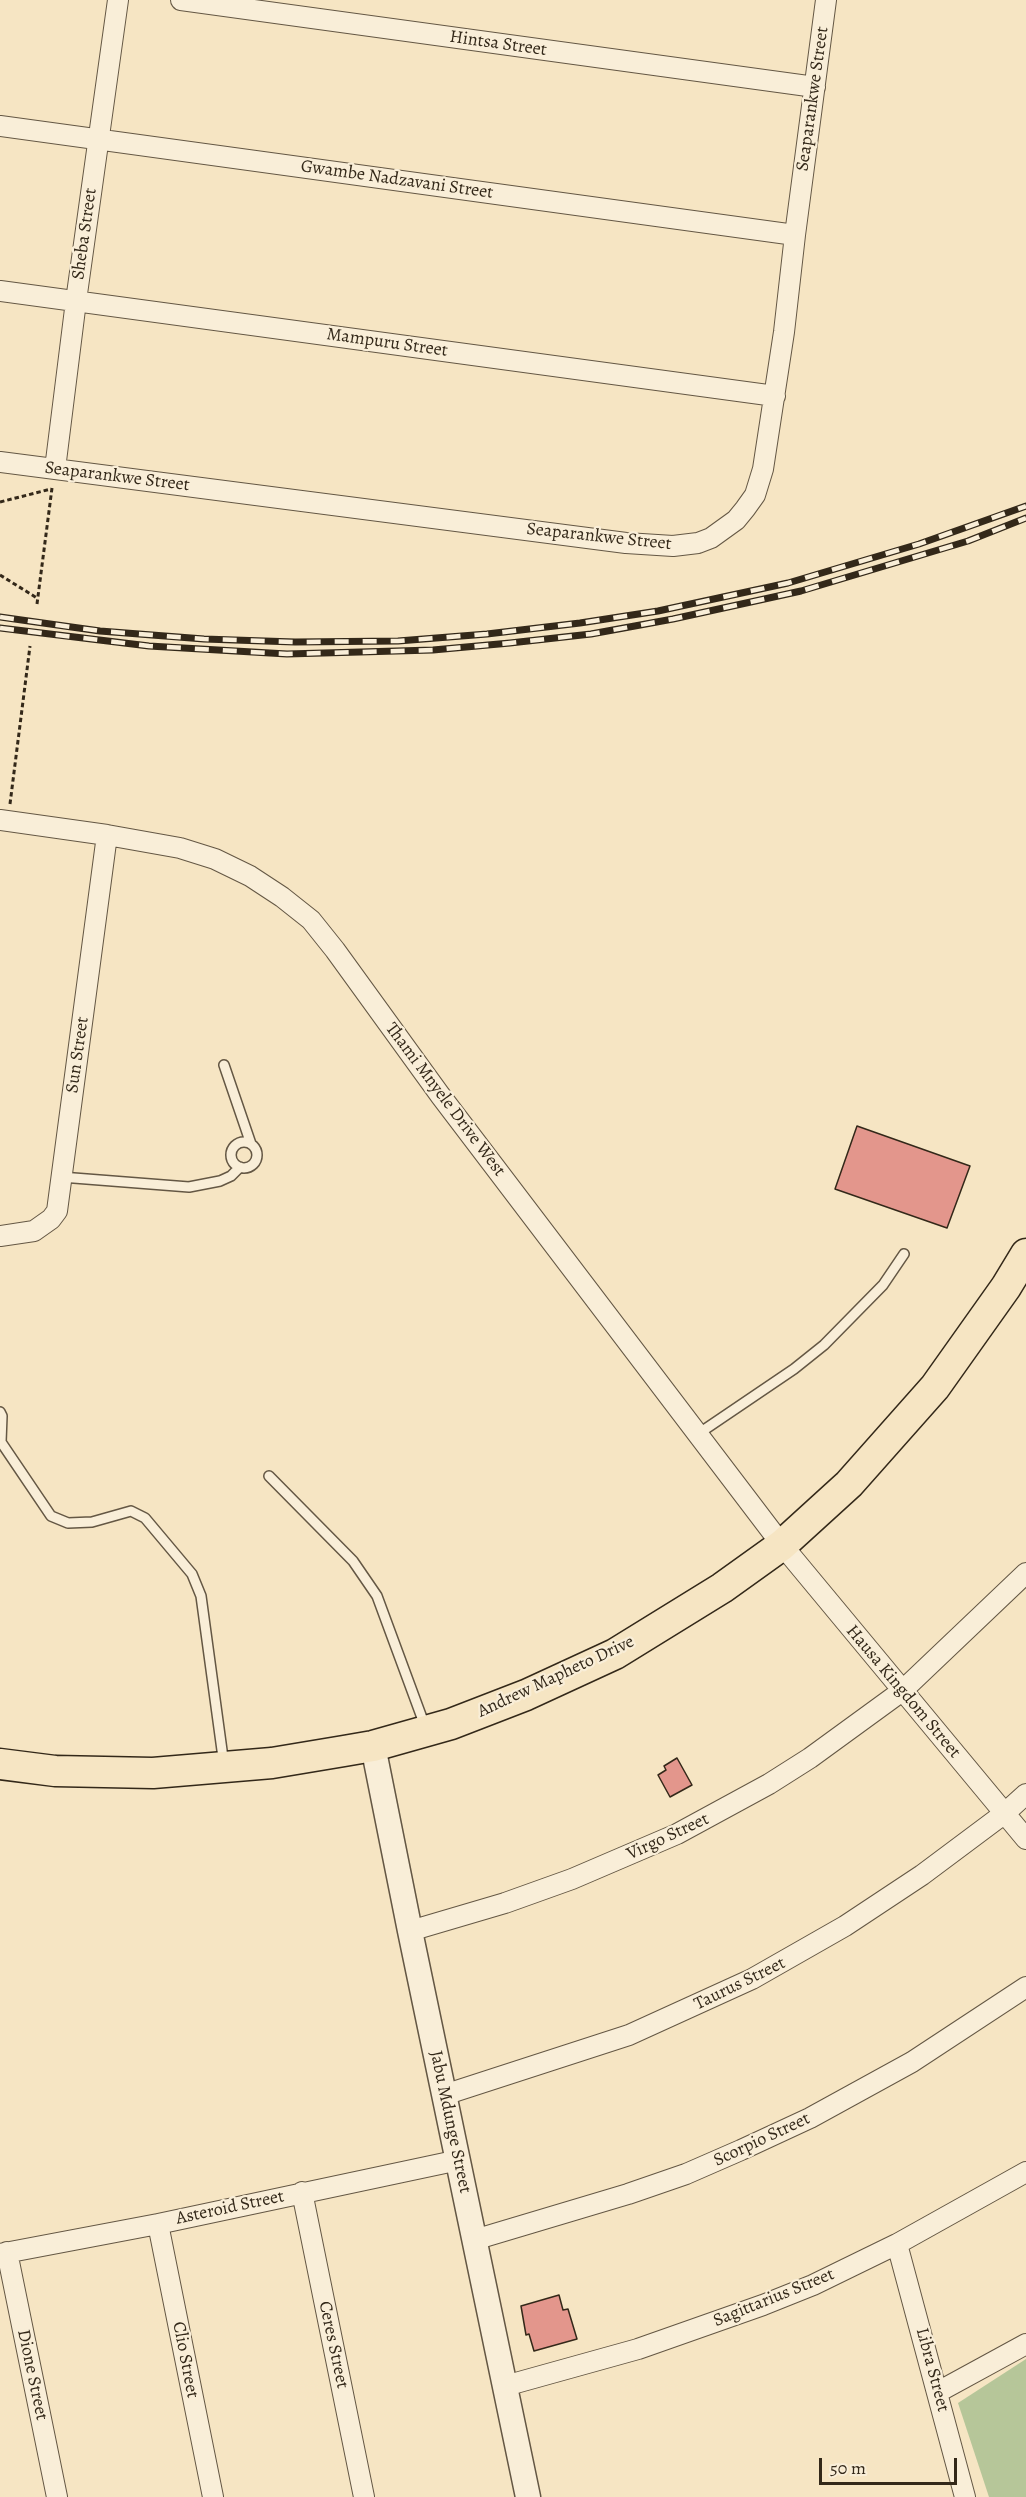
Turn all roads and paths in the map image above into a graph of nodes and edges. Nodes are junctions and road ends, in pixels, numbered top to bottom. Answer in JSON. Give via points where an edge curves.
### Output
{"nodes":[{"id":1,"x":118,"y":0,"type":"edge"},
{"id":2,"x":181,"y":0,"type":"edge"},
{"id":3,"x":826,"y":0,"type":"edge"},
{"id":4,"x":815,"y":87,"type":"junction"},
{"id":5,"x":0,"y":126,"type":"edge"},
{"id":6,"x":98,"y":139,"type":"junction"},
{"id":7,"x":795,"y":236,"type":"junction"},
{"id":8,"x":0,"y":291,"type":"edge"},
{"id":9,"x":76,"y":301,"type":"junction"},
{"id":10,"x":775,"y":396,"type":"junction"},
{"id":11,"x":0,"y":462,"type":"edge"},
{"id":12,"x":56,"y":469,"type":"junction"},
{"id":13,"x":52,"y":489,"type":"dead end"},
{"id":14,"x":51,"y":501,"type":"dead end"},
{"id":15,"x":0,"y":502,"type":"edge"},
{"id":16,"x":0,"y":575,"type":"edge"},
{"id":17,"x":38,"y":598,"type":"junction"},
{"id":18,"x":36,"y":604,"type":"dead end"},
{"id":19,"x":30,"y":646,"type":"dead end"},
{"id":20,"x":4,"y":820,"type":"edge"},
{"id":21,"x":107,"y":835,"type":"junction"},
{"id":22,"x":224,"y":1065,"type":"dead end"},
{"id":23,"x":251,"y":1144,"type":"junction"},
{"id":24,"x":240,"y":1167,"type":"junction"},
{"id":25,"x":61,"y":1177,"type":"junction"},
{"id":26,"x":0,"y":1236,"type":"edge"},
{"id":27,"x":904,"y":1254,"type":"dead end"},
{"id":28,"x":1026,"y":1254,"type":"edge"},
{"id":29,"x":0,"y":1412,"type":"edge"},
{"id":30,"x":698,"y":1434,"type":"junction"},
{"id":31,"x":269,"y":1476,"type":"dead end"},
{"id":32,"x":782,"y":1545,"type":"junction"},
{"id":33,"x":1026,"y":1573,"type":"edge"},
{"id":34,"x":902,"y":1691,"type":"junction"},
{"id":35,"x":426,"y":1731,"type":"junction"},
{"id":36,"x":373,"y":1746,"type":"junction"},
{"id":37,"x":0,"y":1764,"type":"edge"},
{"id":38,"x":225,"y":1767,"type":"junction"},
{"id":39,"x":1026,"y":1794,"type":"edge"},
{"id":40,"x":1005,"y":1814,"type":"junction"},
{"id":41,"x":1026,"y":1839,"type":"edge"},
{"id":42,"x":410,"y":1931,"type":"junction"},
{"id":43,"x":1026,"y":1987,"type":"edge"},
{"id":44,"x":444,"y":2095,"type":"junction"},
{"id":45,"x":459,"y":2160,"type":"junction"},
{"id":46,"x":1026,"y":2172,"type":"edge"},
{"id":47,"x":302,"y":2192,"type":"junction"},
{"id":48,"x":158,"y":2224,"type":"junction"},
{"id":49,"x":474,"y":2240,"type":"junction"},
{"id":50,"x":897,"y":2244,"type":"junction"},
{"id":51,"x":4,"y":2253,"type":"edge"},
{"id":52,"x":1026,"y":2344,"type":"edge"},
{"id":53,"x":506,"y":2386,"type":"junction"},
{"id":54,"x":938,"y":2392,"type":"junction"},
{"id":55,"x":57,"y":2497,"type":"edge"},
{"id":56,"x":213,"y":2497,"type":"edge"},
{"id":57,"x":364,"y":2497,"type":"edge"},
{"id":58,"x":528,"y":2497,"type":"edge"},
{"id":59,"x":965,"y":2497,"type":"edge"}],
"edges":[{"from":1,"to":6,"type":"street","name":"Sheba Street"},
{"from":2,"to":4,"type":"street","name":"Hintsa Street"},
{"from":3,"to":4,"type":"street","name":"Seaparankwe Street"},
{"from":4,"to":7,"type":"street","name":"Seaparankwe Street"},
{"from":5,"to":6,"type":"street","name":"Gwambe Nadzavani Street"},
{"from":6,"to":7,"type":"street","name":"Gwambe Nadzavani Street"},
{"from":6,"to":9,"type":"street","name":"Sheba Street"},
{"from":7,"to":10,"type":"street","name":"Seaparankwe Street"},
{"from":8,"to":9,"type":"street","name":"Mampuru Street"},
{"from":9,"to":10,"type":"street","name":"Mampuru Street"},
{"from":9,"to":12,"type":"street","name":"Sheba Street"},
{"from":10,"to":12,"type":"street","name":"Seaparankwe Street","via":[[755,495],[723,531],[687,545],[626,543]]},
{"from":11,"to":12,"type":"street","name":"Seaparankwe Street"},
{"from":13,"to":15,"type":"path"},
{"from":14,"to":17,"type":"path"},
{"from":16,"to":17,"type":"path"},
{"from":17,"to":18,"type":"path"},
{"from":19,"to":20,"type":"path"},
{"from":20,"to":21,"type":"street","name":"Thami Mnyele Drive West"},
{"from":21,"to":25,"type":"street","name":"Sun Street"},
{"from":21,"to":30,"type":"street","name":"Thami Mnyele Drive West","via":[[180,848],[214,859],[250,876],[311,921]]},
{"from":22,"to":23,"type":"lane"},
{"from":23,"to":24,"type":"lane","via":[[256,1160]]},
{"from":23,"to":24,"type":"lane","via":[[239,1143],[231,1152],[231,1159]]},
{"from":24,"to":25,"type":"lane","via":[[220,1181],[189,1187]]},
{"from":25,"to":26,"type":"street","name":"Sun Street","via":[[57,1210],[51,1219],[34,1231]]},
{"from":27,"to":30,"type":"lane","via":[[883,1286],[824,1345]]},
{"from":28,"to":32,"type":"main road","name":"Andrew Mapheto Drive","via":[[935,1387],[849,1484]]},
{"from":29,"to":38,"type":"lane","via":[[1,1442],[51,1516],[68,1523],[93,1522],[131,1510],[145,1518],[192,1574],[201,1596]]},
{"from":30,"to":32,"type":"street","name":"Thami Mnyele Drive West"},
{"from":31,"to":35,"type":"lane","via":[[353,1561],[373,1589]]},
{"from":32,"to":34,"type":"street","name":"Hausa Kingdom Street"},
{"from":32,"to":35,"type":"main road","name":"Andrew Mapheto Drive","via":[[722,1588],[615,1654],[526,1695]]},
{"from":33,"to":34,"type":"street","name":"Virgo Street"},
{"from":34,"to":40,"type":"street","name":"Hausa Kingdom Street"},
{"from":34,"to":42,"type":"street","name":"Virgo Street","via":[[777,1779],[677,1834],[572,1880]]},
{"from":35,"to":36,"type":"main road","name":"Andrew Mapheto Drive"},
{"from":36,"to":38,"type":"main road","name":"Andrew Mapheto Drive"},
{"from":36,"to":42,"type":"street","name":"Jabu Mdunge Street"},
{"from":37,"to":38,"type":"main road","name":"Andrew Mapheto Drive","via":[[55,1771],[153,1773]]},
{"from":39,"to":40,"type":"street","name":"Taurus Street"},
{"from":40,"to":41,"type":"street","name":"Hausa Kingdom Street"},
{"from":40,"to":44,"type":"street","name":"Taurus Street","via":[[845,1926],[752,1979],[629,2035]]},
{"from":42,"to":44,"type":"street","name":"Jabu Mdunge Street"},
{"from":43,"to":49,"type":"street","name":"Scorpio Street","via":[[912,2062],[810,2118],[741,2150],[628,2194]]},
{"from":44,"to":45,"type":"street","name":"Jabu Mdunge Street"},
{"from":45,"to":47,"type":"street","name":"Asteroid Street"},
{"from":45,"to":49,"type":"street","name":"Jabu Mdunge Street"},
{"from":46,"to":50,"type":"street","name":"Sagittarius Street"},
{"from":47,"to":48,"type":"street","name":"Asteroid Street"},
{"from":47,"to":57,"type":"street","name":"Ceres Street"},
{"from":48,"to":51,"type":"street","name":"Asteroid Street"},
{"from":48,"to":56,"type":"street","name":"Clio Street"},
{"from":49,"to":53,"type":"street","name":"Jabu Mdunge Street"},
{"from":50,"to":53,"type":"street","name":"Sagittarius Street","via":[[813,2284],[704,2327]]},
{"from":50,"to":54,"type":"street","name":"Libra Street"},
{"from":51,"to":55,"type":"street","name":"Dione Street"},
{"from":52,"to":54,"type":"street"},
{"from":53,"to":58,"type":"street","name":"Jabu Mdunge Street"},
{"from":54,"to":59,"type":"street","name":"Libra Street"}]}
